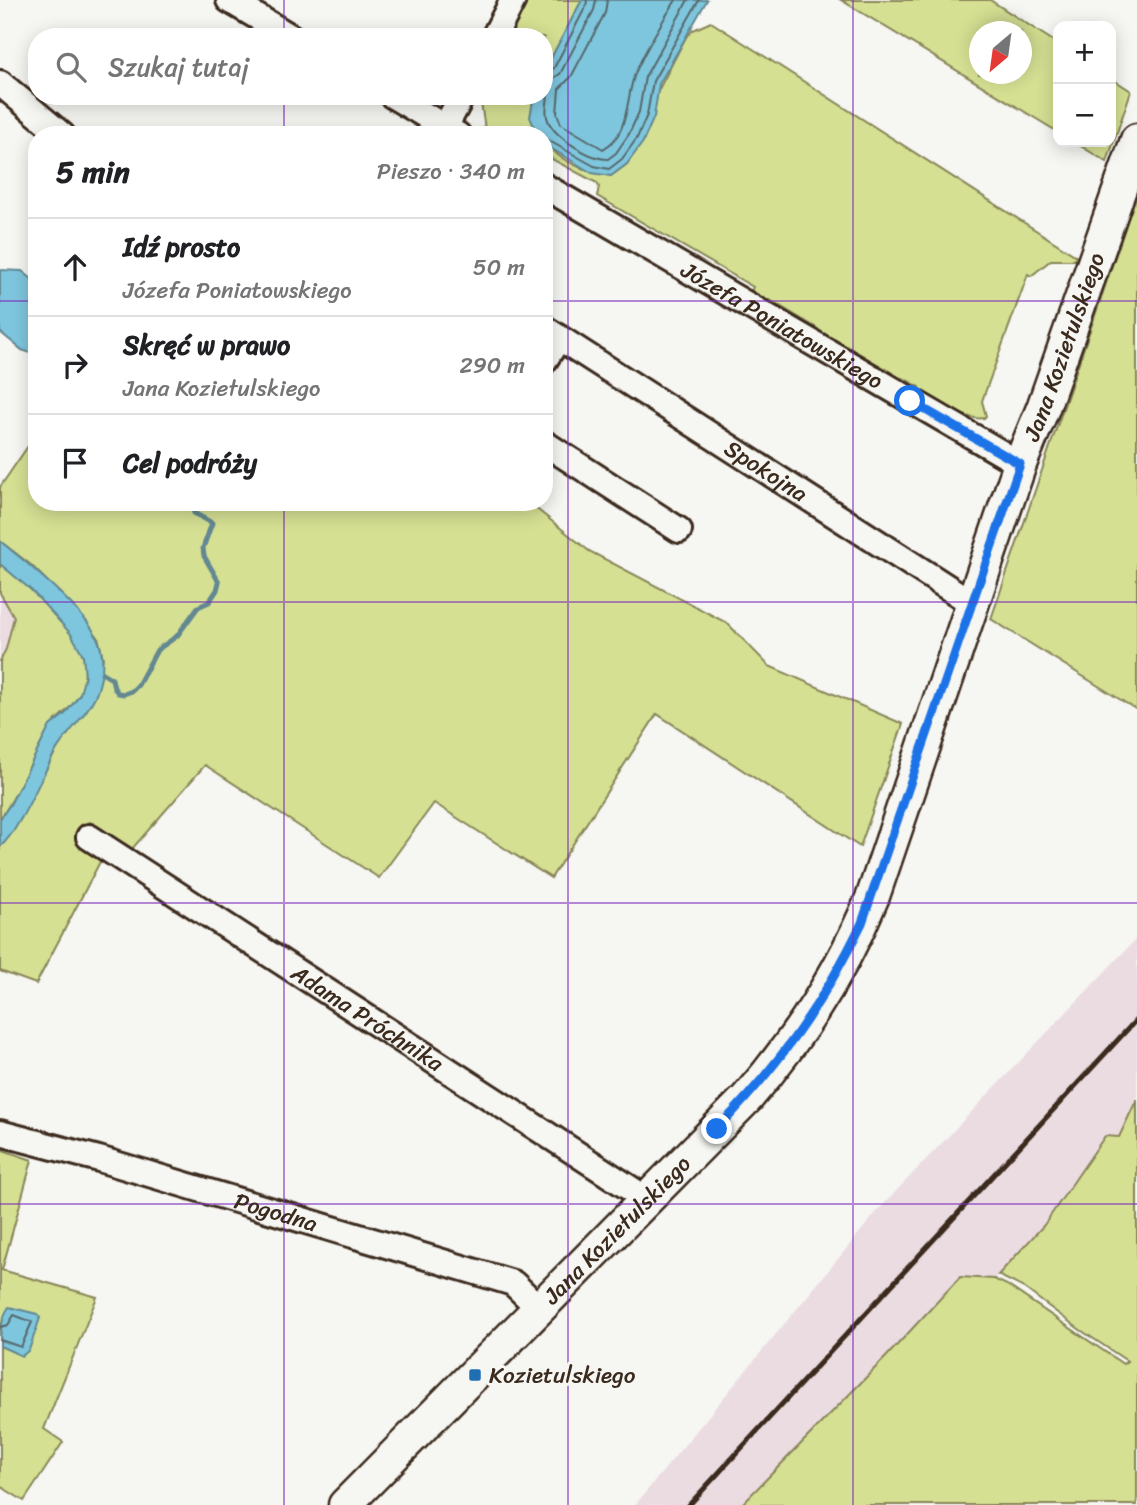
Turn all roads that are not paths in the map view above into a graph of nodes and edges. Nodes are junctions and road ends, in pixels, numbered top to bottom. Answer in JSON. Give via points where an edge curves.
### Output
{"nodes":[{"id":1,"x":229,"y":0,"type":"edge"},
{"id":2,"x":513,"y":0,"type":"edge"},
{"id":3,"x":276,"y":28,"type":"edge"},
{"id":4,"x":499,"y":28,"type":"edge"},
{"id":5,"x":0,"y":83,"type":"edge"},
{"id":6,"x":408,"y":105,"type":"edge"},
{"id":7,"x":459,"y":105,"type":"edge"},
{"id":8,"x":51,"y":126,"type":"edge"},
{"id":9,"x":443,"y":126,"type":"edge"},
{"id":10,"x":453,"y":126,"type":"edge"},
{"id":11,"x":1137,"y":140,"type":"edge"},
{"id":12,"x":553,"y":191,"type":"edge"},
{"id":13,"x":553,"y":334,"type":"edge"},
{"id":14,"x":553,"y":449,"type":"edge"},
{"id":15,"x":1020,"y":464,"type":"junction"},
{"id":16,"x":679,"y":530,"type":"dead end"},
{"id":17,"x":972,"y":603,"type":"junction"},
{"id":18,"x":89,"y":837,"type":"dead end"},
{"id":19,"x":0,"y":1133,"type":"edge"},
{"id":20,"x":648,"y":1199,"type":"junction"},
{"id":21,"x":540,"y":1309,"type":"junction"},
{"id":22,"x":345,"y":1505,"type":"edge"}],
"edges":[{"from":1,"to":3,"type":"street"},
{"from":2,"to":4,"type":"street"},
{"from":5,"to":8,"type":"street"},
{"from":6,"to":9,"type":"street"},
{"from":7,"to":10,"type":"street"},
{"from":11,"to":15,"type":"main road","name":"Jana Kozietulskiego"},
{"from":12,"to":15,"type":"street","name":"Józefa Poniatowskiego"},
{"from":13,"to":17,"type":"street","name":"Spokojna"},
{"from":14,"to":16,"type":"street"},
{"from":15,"to":17,"type":"main road","name":"Jana Kozietulskiego"},
{"from":17,"to":20,"type":"main road","name":"Jana Kozietulskiego","via":[[873,896],[843,961],[776,1065]]},
{"from":18,"to":20,"type":"street","name":"Adama Próchnika"},
{"from":19,"to":21,"type":"street","name":"Pogodna","via":[[513,1283]]},
{"from":20,"to":21,"type":"main road","name":"Jana Kozietulskiego"},
{"from":21,"to":22,"type":"main road","name":"Jana Kozietulskiego"}]}
